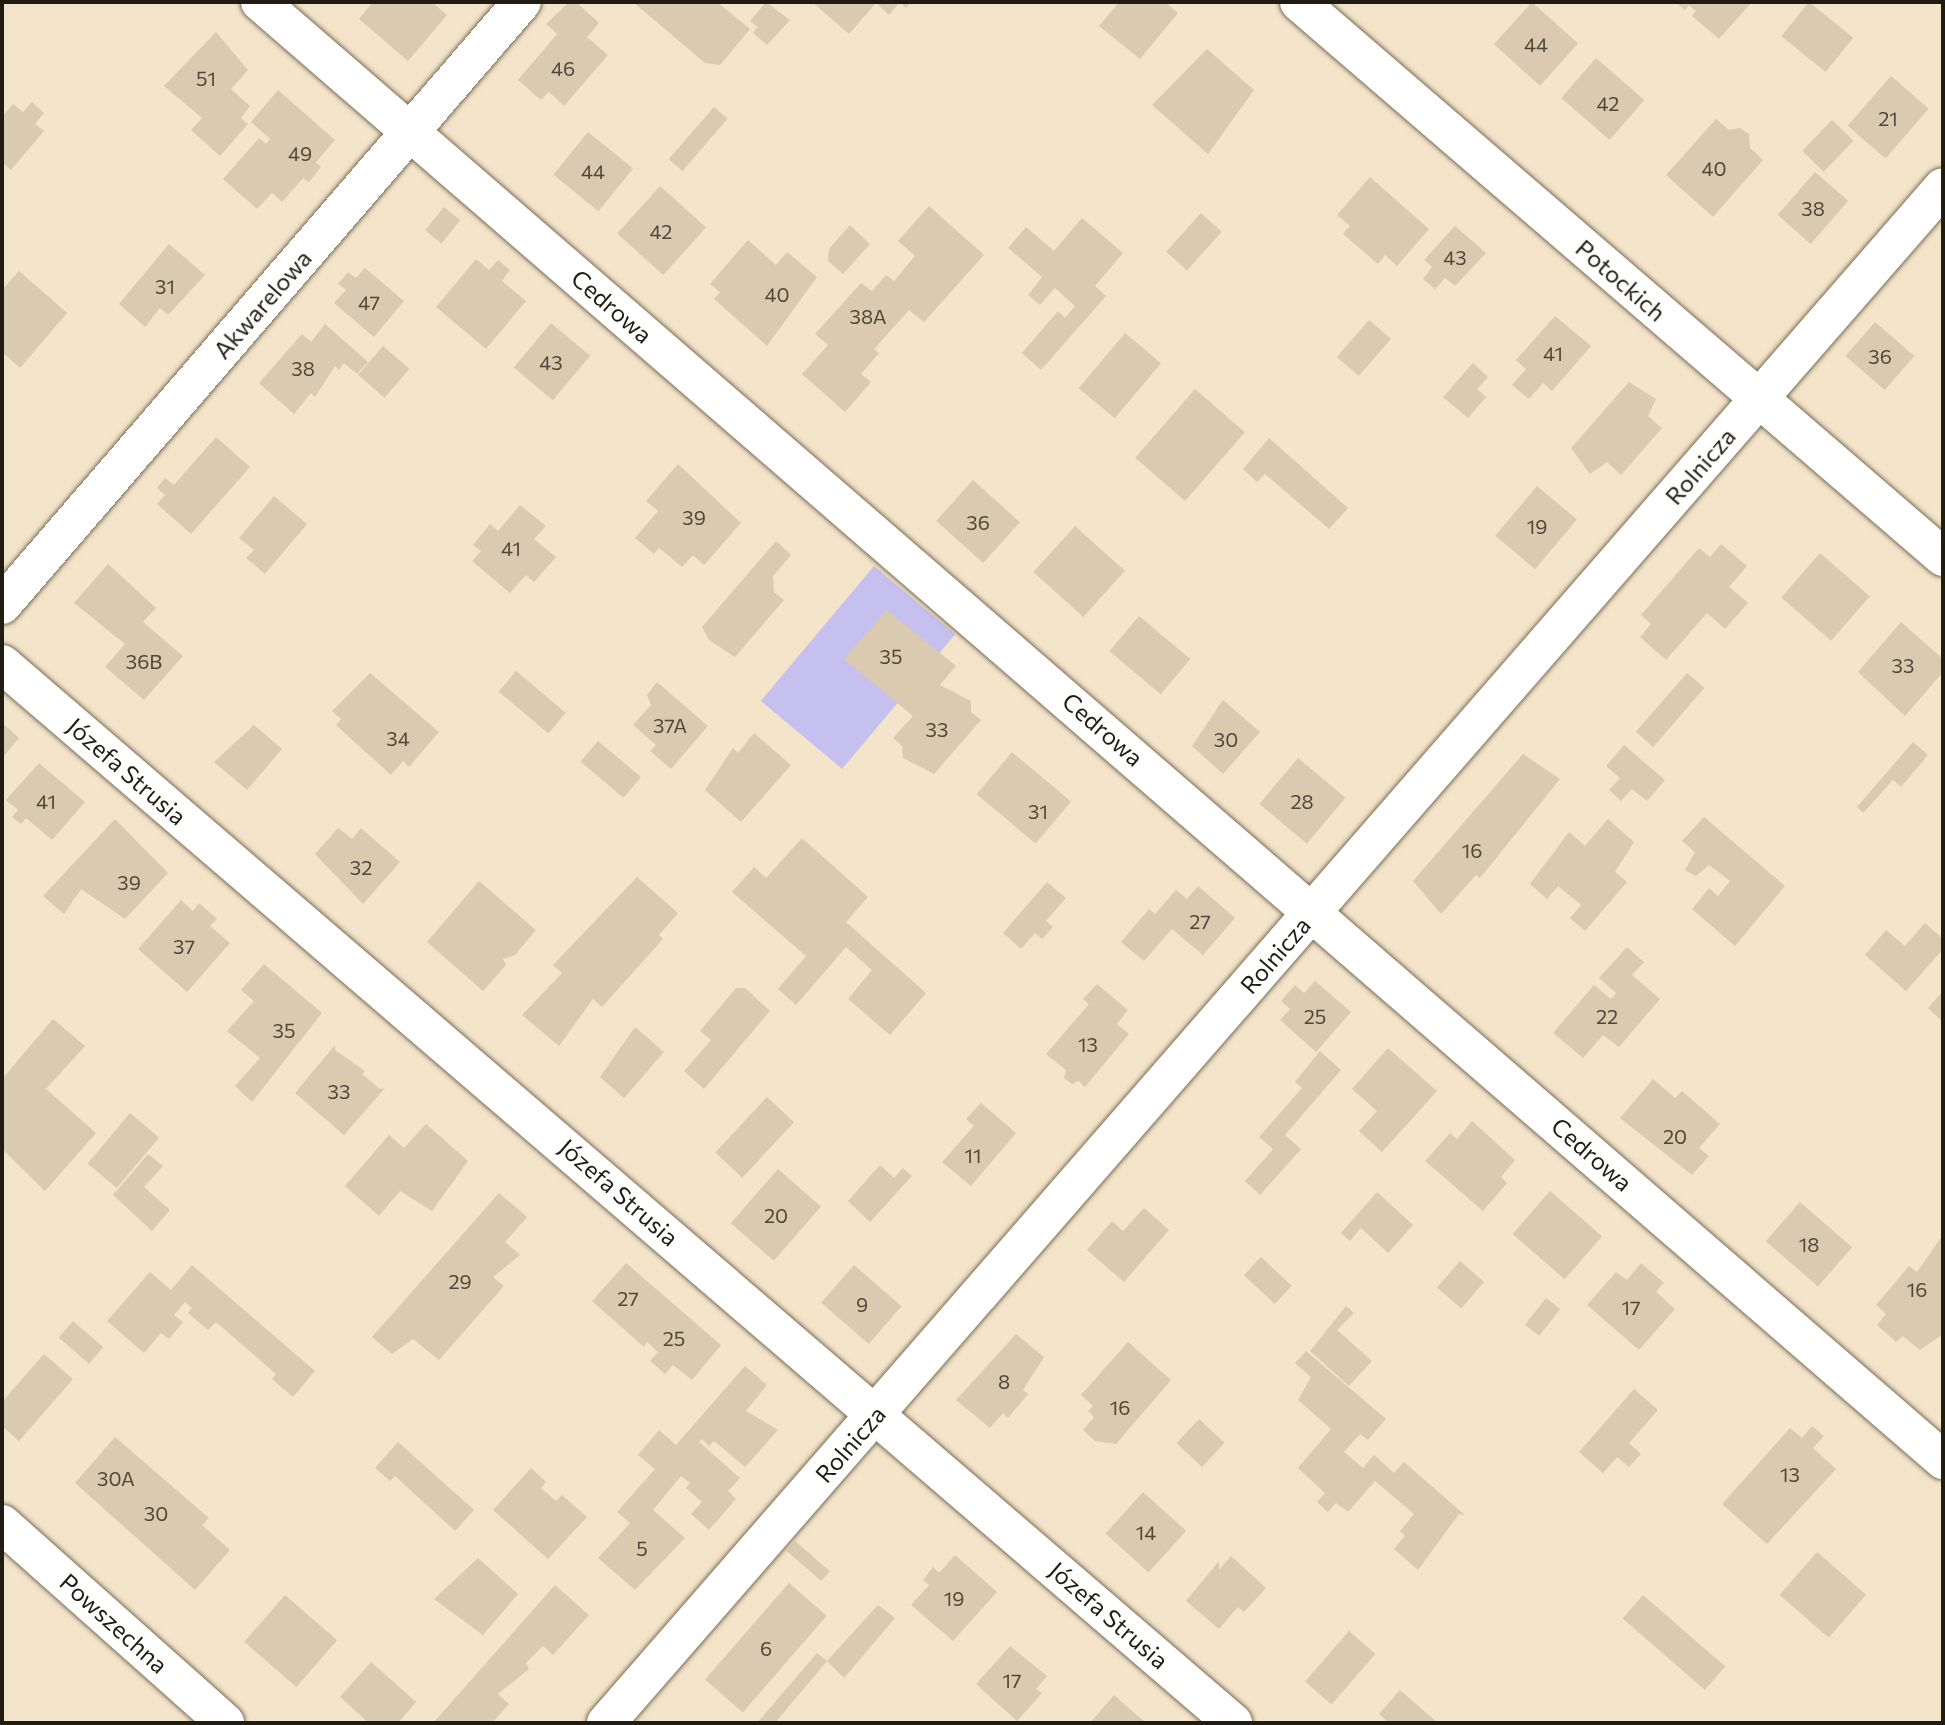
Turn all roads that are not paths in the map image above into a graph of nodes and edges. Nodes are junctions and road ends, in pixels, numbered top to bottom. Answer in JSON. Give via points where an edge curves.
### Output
{"nodes":[{"id":1,"x":260,"y":2,"type":"edge"},
{"id":2,"x":522,"y":2,"type":"edge"},
{"id":3,"x":1299,"y":2,"type":"edge"},
{"id":4,"x":410,"y":132,"type":"junction"},
{"id":5,"x":1943,"y":187,"type":"edge"},
{"id":6,"x":1759,"y":399,"type":"junction"},
{"id":7,"x":1943,"y":557,"type":"edge"},
{"id":8,"x":2,"y":605,"type":"edge"},
{"id":9,"x":2,"y":664,"type":"edge"},
{"id":10,"x":1313,"y":912,"type":"junction"},
{"id":11,"x":876,"y":1413,"type":"junction"},
{"id":12,"x":1943,"y":1460,"type":"edge"},
{"id":13,"x":2,"y":1524,"type":"edge"},
{"id":14,"x":225,"y":1723,"type":"edge"},
{"id":15,"x":606,"y":1723,"type":"edge"},
{"id":16,"x":1233,"y":1723,"type":"edge"}],
"edges":[{"from":1,"to":4,"type":"street","name":"Cedrowa"},
{"from":2,"to":4,"type":"street","name":"Akwarelowa"},
{"from":3,"to":6,"type":"street","name":"Potockich"},
{"from":4,"to":8,"type":"street","name":"Akwarelowa"},
{"from":4,"to":10,"type":"street","name":"Cedrowa"},
{"from":5,"to":6,"type":"street","name":"Rolnicza"},
{"from":6,"to":7,"type":"street","name":"Potockich"},
{"from":6,"to":10,"type":"street","name":"Rolnicza"},
{"from":9,"to":11,"type":"street","name":"Józefa Strusia"},
{"from":10,"to":11,"type":"street","name":"Rolnicza"},
{"from":10,"to":12,"type":"street","name":"Cedrowa"},
{"from":11,"to":15,"type":"street","name":"Rolnicza"},
{"from":11,"to":16,"type":"street","name":"Józefa Strusia"},
{"from":13,"to":14,"type":"street","name":"Powszechna"}]}
